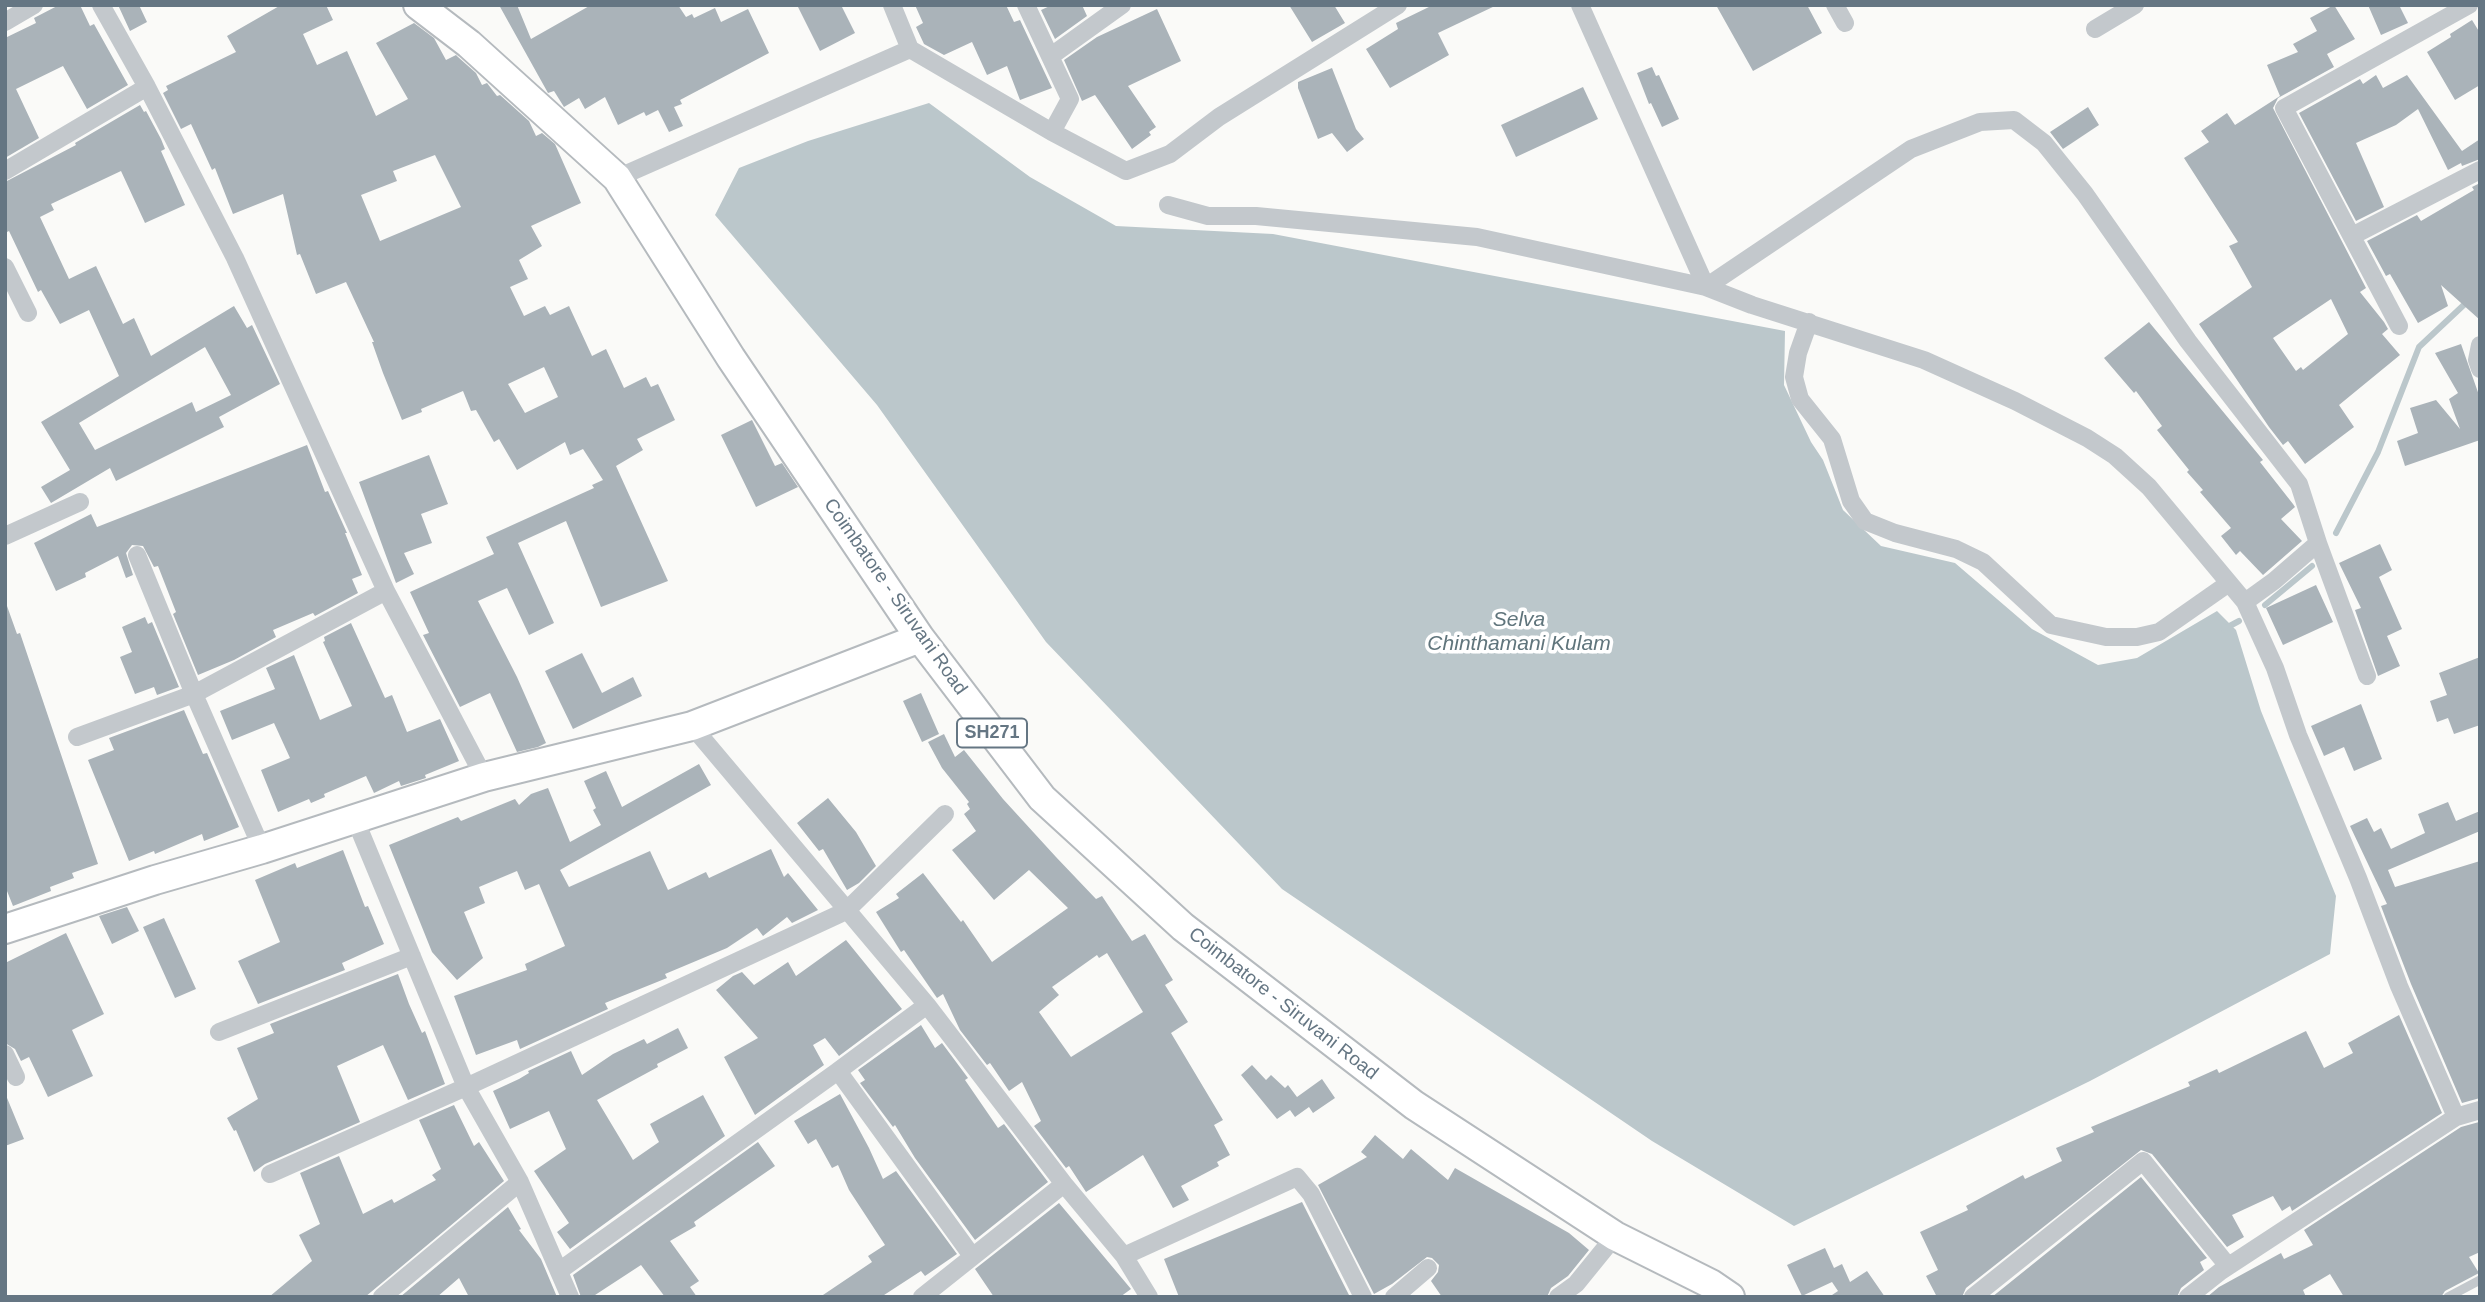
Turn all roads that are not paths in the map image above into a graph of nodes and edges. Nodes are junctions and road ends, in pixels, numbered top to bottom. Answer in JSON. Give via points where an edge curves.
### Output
{"nodes":[{"id":1,"x":34,"y":5,"type":"edge"},
{"id":2,"x":101,"y":5,"type":"edge"},
{"id":3,"x":418,"y":5,"type":"edge"},
{"id":4,"x":892,"y":5,"type":"edge"},
{"id":5,"x":1026,"y":5,"type":"edge"},
{"id":6,"x":1122,"y":5,"type":"edge"},
{"id":7,"x":1398,"y":5,"type":"edge"},
{"id":8,"x":1580,"y":5,"type":"edge"},
{"id":9,"x":1835,"y":5,"type":"edge"},
{"id":10,"x":2135,"y":5,"type":"edge"},
{"id":11,"x":2469,"y":5,"type":"edge"},
{"id":12,"x":5,"y":22,"type":"edge"},
{"id":13,"x":1845,"y":23,"type":"dead end"},
{"id":14,"x":2095,"y":29,"type":"dead end"},
{"id":15,"x":910,"y":50,"type":"junction"},
{"id":16,"x":1051,"y":56,"type":"junction"},
{"id":17,"x":147,"y":87,"type":"junction"},
{"id":18,"x":1052,"y":132,"type":"junction"},
{"id":19,"x":5,"y":170,"type":"edge"},
{"id":20,"x":2480,"y":170,"type":"edge"},
{"id":21,"x":617,"y":178,"type":"junction"},
{"id":22,"x":1168,"y":205,"type":"dead end"},
{"id":23,"x":2351,"y":236,"type":"junction"},
{"id":24,"x":5,"y":267,"type":"edge"},
{"id":25,"x":1706,"y":286,"type":"junction"},
{"id":26,"x":28,"y":313,"type":"dead end"},
{"id":27,"x":1809,"y":322,"type":"junction"},
{"id":28,"x":2399,"y":326,"type":"dead end"},
{"id":29,"x":2480,"y":345,"type":"edge"},
{"id":30,"x":2480,"y":369,"type":"edge"},
{"id":31,"x":80,"y":502,"type":"dead end"},
{"id":32,"x":5,"y":536,"type":"edge"},
{"id":33,"x":2318,"y":543,"type":"junction"},
{"id":34,"x":137,"y":555,"type":"dead end"},
{"id":35,"x":2229,"y":583,"type":"junction"},
{"id":36,"x":386,"y":591,"type":"junction"},
{"id":37,"x":2245,"y":602,"type":"junction"},
{"id":38,"x":920,"y":638,"type":"junction"},
{"id":39,"x":2367,"y":676,"type":"dead end"},
{"id":40,"x":194,"y":694,"type":"junction"},
{"id":41,"x":692,"y":726,"type":"junction"},
{"id":42,"x":77,"y":737,"type":"dead end"},
{"id":43,"x":484,"y":776,"type":"junction"},
{"id":44,"x":945,"y":814,"type":"dead end"},
{"id":45,"x":355,"y":819,"type":"junction"},
{"id":46,"x":262,"y":849,"type":"junction"},
{"id":47,"x":846,"y":911,"type":"junction"},
{"id":48,"x":7,"y":923,"type":"edge"},
{"id":49,"x":412,"y":956,"type":"junction"},
{"id":50,"x":927,"y":1005,"type":"junction"},
{"id":51,"x":219,"y":1032,"type":"dead end"},
{"id":52,"x":5,"y":1054,"type":"edge"},
{"id":53,"x":838,"y":1071,"type":"junction"},
{"id":54,"x":16,"y":1077,"type":"dead end"},
{"id":55,"x":466,"y":1087,"type":"junction"},
{"id":56,"x":2480,"y":1110,"type":"edge"},
{"id":57,"x":2456,"y":1118,"type":"junction"},
{"id":58,"x":270,"y":1174,"type":"dead end"},
{"id":59,"x":520,"y":1182,"type":"junction"},
{"id":60,"x":1063,"y":1184,"type":"junction"},
{"id":61,"x":1615,"y":1237,"type":"junction"},
{"id":62,"x":972,"y":1256,"type":"junction"},
{"id":63,"x":1124,"y":1256,"type":"junction"},
{"id":64,"x":2228,"y":1266,"type":"junction"},
{"id":65,"x":1428,"y":1268,"type":"dead end"},
{"id":66,"x":558,"y":1271,"type":"junction"},
{"id":67,"x":2480,"y":1280,"type":"edge"},
{"id":68,"x":1144,"y":1295,"type":"edge"},
{"id":69,"x":383,"y":1297,"type":"edge"},
{"id":70,"x":570,"y":1297,"type":"edge"},
{"id":71,"x":922,"y":1297,"type":"edge"},
{"id":72,"x":1363,"y":1297,"type":"edge"},
{"id":73,"x":1394,"y":1297,"type":"edge"},
{"id":74,"x":1558,"y":1297,"type":"edge"},
{"id":75,"x":1730,"y":1297,"type":"edge"},
{"id":76,"x":1973,"y":1297,"type":"edge"},
{"id":77,"x":2188,"y":1297,"type":"edge"},
{"id":78,"x":2448,"y":1297,"type":"edge"}],
"edges":[{"from":1,"to":12,"type":"street"},
{"from":2,"to":17,"type":"street"},
{"from":3,"to":21,"type":"main road","name":"Coimbatore - Siruvani Road","number":"SH271","via":[[470,44]]},
{"from":4,"to":15,"type":"street"},
{"from":5,"to":16,"type":"street"},
{"from":6,"to":16,"type":"street"},
{"from":7,"to":18,"type":"street","via":[[1219,117],[1170,154],[1126,171]]},
{"from":8,"to":25,"type":"street"},
{"from":9,"to":13,"type":"street"},
{"from":10,"to":14,"type":"street"},
{"from":11,"to":23,"type":"street","via":[[2284,108]]},
{"from":15,"to":18,"type":"street"},
{"from":15,"to":21,"type":"street"},
{"from":16,"to":18,"type":"street","via":[[1070,99]]},
{"from":17,"to":19,"type":"street"},
{"from":17,"to":36,"type":"street","via":[[235,258]]},
{"from":20,"to":23,"type":"street"},
{"from":21,"to":38,"type":"main road","name":"Coimbatore - Siruvani Road","number":"SH271","via":[[731,358]]},
{"from":22,"to":25,"type":"street","via":[[1208,216],[1256,216],[1477,237]]},
{"from":23,"to":28,"type":"street"},
{"from":24,"to":26,"type":"street"},
{"from":25,"to":27,"type":"street"},
{"from":25,"to":33,"type":"street","via":[[1911,149],[1980,122],[2014,120],[2044,143],[2085,194],[2188,341],[2299,484]]},
{"from":27,"to":35,"type":"street","via":[[1924,360],[2015,401],[2116,456],[2149,487]]},
{"from":27,"to":35,"type":"street","via":[[1794,377],[1800,399],[1832,439],[1851,501],[1865,521],[1956,549],[1983,562],[2051,625],[2106,637],[2159,632]]},
{"from":29,"to":30,"type":"street"},
{"from":31,"to":32,"type":"street"},
{"from":33,"to":37,"type":"street"},
{"from":33,"to":39,"type":"street"},
{"from":34,"to":40,"type":"street"},
{"from":35,"to":37,"type":"street"},
{"from":36,"to":40,"type":"street"},
{"from":36,"to":43,"type":"street"},
{"from":37,"to":57,"type":"street"},
{"from":38,"to":41,"type":"main road"},
{"from":38,"to":61,"type":"main road","name":"Coimbatore - Siruvani Road","number":"SH271","via":[[1042,798],[1184,927],[1414,1105]]},
{"from":40,"to":42,"type":"street"},
{"from":40,"to":46,"type":"street"},
{"from":41,"to":43,"type":"main road"},
{"from":41,"to":47,"type":"street"},
{"from":43,"to":45,"type":"main road"},
{"from":44,"to":47,"type":"street"},
{"from":45,"to":46,"type":"main road"},
{"from":45,"to":49,"type":"street"},
{"from":46,"to":48,"type":"main road"},
{"from":47,"to":50,"type":"street"},
{"from":47,"to":55,"type":"street"},
{"from":49,"to":51,"type":"street"},
{"from":49,"to":55,"type":"street"},
{"from":50,"to":53,"type":"street"},
{"from":50,"to":60,"type":"street"},
{"from":52,"to":54,"type":"street"},
{"from":53,"to":62,"type":"street"},
{"from":53,"to":66,"type":"street"},
{"from":55,"to":58,"type":"street"},
{"from":55,"to":59,"type":"street"},
{"from":56,"to":57,"type":"street"},
{"from":57,"to":64,"type":"street"},
{"from":59,"to":66,"type":"street"},
{"from":59,"to":69,"type":"street"},
{"from":60,"to":62,"type":"street"},
{"from":60,"to":63,"type":"street"},
{"from":61,"to":74,"type":"street","via":[[1576,1284]]},
{"from":61,"to":75,"type":"main road","name":"Coimbatore - Siruvani Road","number":"SH271"},
{"from":62,"to":71,"type":"street"},
{"from":63,"to":68,"type":"street"},
{"from":63,"to":72,"type":"street","via":[[1297,1177],[1311,1194]]},
{"from":64,"to":76,"type":"street","via":[[2143,1161]]},
{"from":64,"to":77,"type":"street"},
{"from":65,"to":73,"type":"street"},
{"from":66,"to":70,"type":"street"},
{"from":67,"to":78,"type":"lane"}]}
